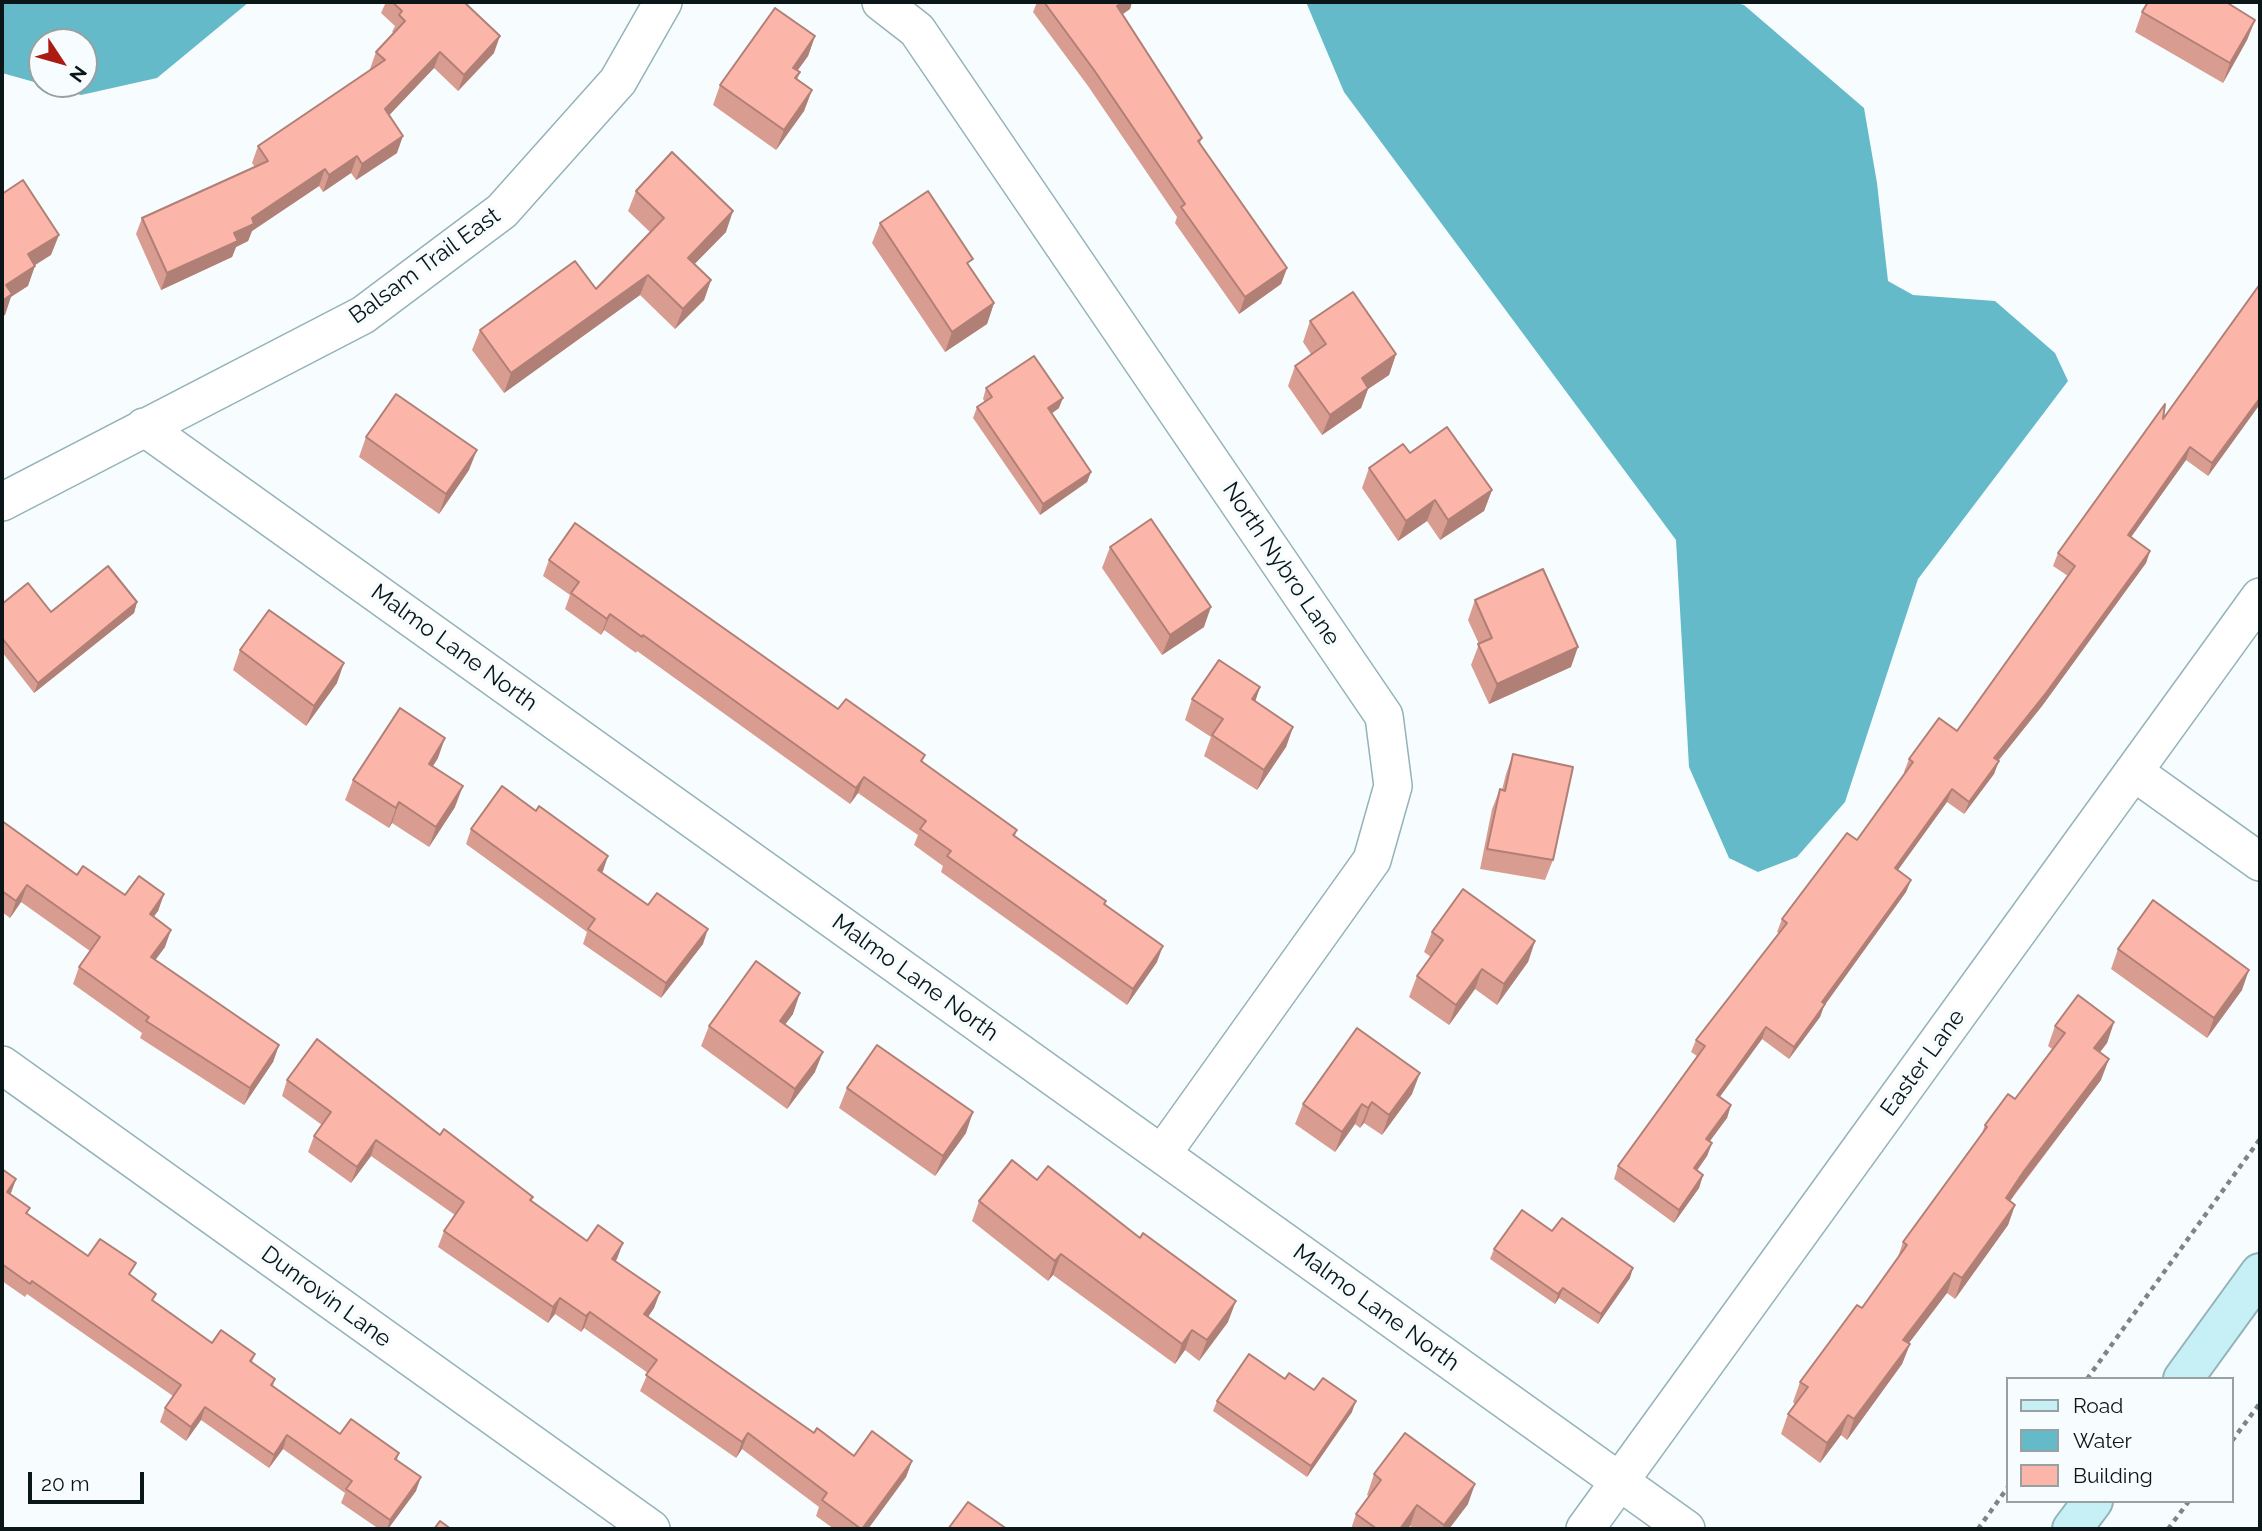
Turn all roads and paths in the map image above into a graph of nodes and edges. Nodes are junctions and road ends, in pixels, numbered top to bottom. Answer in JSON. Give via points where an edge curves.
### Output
{"nodes":[{"id":1,"x":663,"y":2,"type":"edge"},
{"id":2,"x":881,"y":2,"type":"edge"},
{"id":3,"x":144,"y":427,"type":"junction"},
{"id":4,"x":2,"y":502,"type":"edge"},
{"id":5,"x":2260,"y":597,"type":"edge"},
{"id":6,"x":2134,"y":772,"type":"junction"},
{"id":7,"x":2260,"y":862,"type":"edge"},
{"id":8,"x":2,"y":1065,"type":"edge"},
{"id":9,"x":2260,"y":1139,"type":"edge"},
{"id":10,"x":1162,"y":1154,"type":"junction"},
{"id":11,"x":2260,"y":1273,"type":"edge"},
{"id":12,"x":2088,"y":1377,"type":"edge"},
{"id":13,"x":2184,"y":1377,"type":"edge"},
{"id":14,"x":2260,"y":1403,"type":"edge"},
{"id":15,"x":2234,"y":1438,"type":"edge"},
{"id":16,"x":1620,"y":1482,"type":"junction"},
{"id":17,"x":2007,"y":1488,"type":"edge"},
{"id":18,"x":2092,"y":1503,"type":"edge"},
{"id":19,"x":2188,"y":1503,"type":"edge"},
{"id":20,"x":651,"y":1529,"type":"edge"},
{"id":21,"x":1586,"y":1529,"type":"edge"},
{"id":22,"x":1686,"y":1529,"type":"edge"},
{"id":23,"x":1978,"y":1529,"type":"edge"},
{"id":24,"x":2072,"y":1529,"type":"edge"},
{"id":25,"x":2168,"y":1529,"type":"edge"}],
"edges":[{"from":1,"to":3,"type":"street","name":"Balsam Trail East","via":[[618,81],[502,211],[363,315]]},
{"from":2,"to":10,"type":"street","name":"North Nybro Lane","via":[[917,30],[1384,716],[1393,786],[1372,860]]},
{"from":3,"to":4,"type":"street","name":"Balsam Trail East"},
{"from":3,"to":10,"type":"street","name":"Malmo Lane North"},
{"from":5,"to":6,"type":"street","name":"Easter Lane"},
{"from":6,"to":7,"type":"street"},
{"from":6,"to":16,"type":"street","name":"Easter Lane"},
{"from":8,"to":20,"type":"street","name":"Dunrovin Lane"},
{"from":9,"to":12,"type":"path"},
{"from":10,"to":16,"type":"street","name":"Malmo Lane North"},
{"from":11,"to":13,"type":"main road"},
{"from":14,"to":15,"type":"path"},
{"from":16,"to":21,"type":"street","name":"Easter Lane"},
{"from":16,"to":22,"type":"street","name":"Malmo Lane North"},
{"from":17,"to":23,"type":"path"},
{"from":18,"to":24,"type":"main road"},
{"from":19,"to":25,"type":"path"}]}
